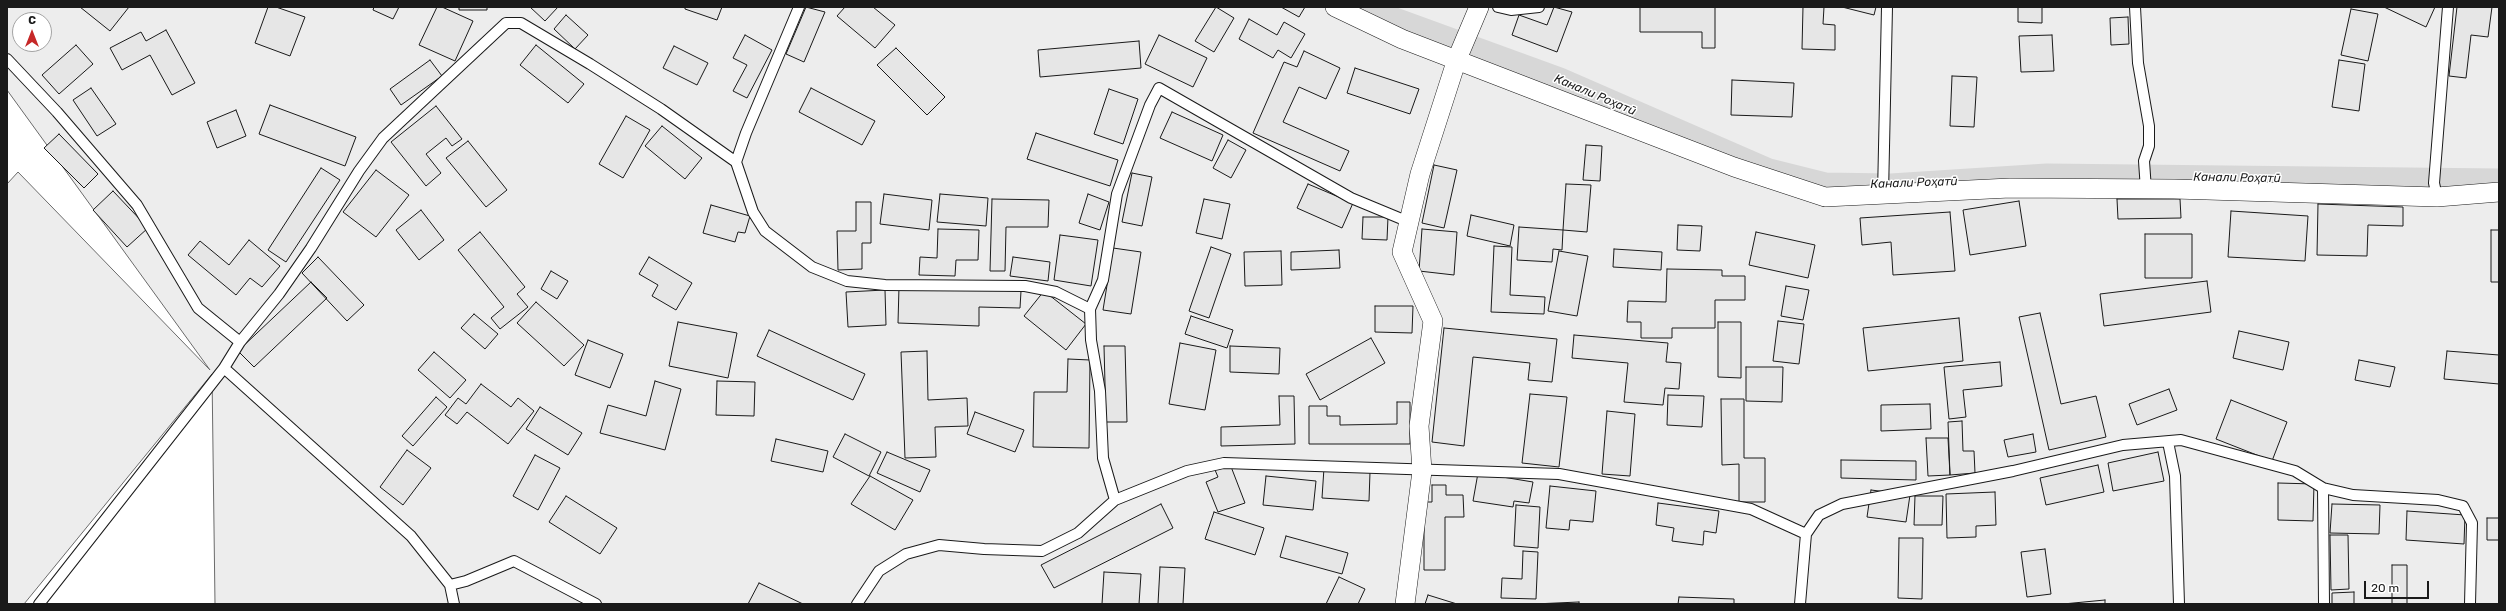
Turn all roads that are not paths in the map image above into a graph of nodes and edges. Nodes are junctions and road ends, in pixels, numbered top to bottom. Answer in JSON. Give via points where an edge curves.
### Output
{"nodes":[{"id":1,"x":799,"y":7,"type":"edge"},
{"id":2,"x":1335,"y":7,"type":"edge"},
{"id":3,"x":1498,"y":7,"type":"edge"},
{"id":4,"x":1539,"y":7,"type":"edge"},
{"id":5,"x":1887,"y":7,"type":"edge"},
{"id":6,"x":2135,"y":7,"type":"edge"},
{"id":7,"x":2448,"y":7,"type":"edge"},
{"id":8,"x":1477,"y":10,"type":"edge"},
{"id":9,"x":1460,"y":55,"type":"junction"},
{"id":10,"x":7,"y":59,"type":"edge"},
{"id":11,"x":736,"y":162,"type":"junction"},
{"id":12,"x":2145,"y":185,"type":"junction"},
{"id":13,"x":2436,"y":190,"type":"junction"},
{"id":14,"x":1883,"y":191,"type":"junction"},
{"id":15,"x":2499,"y":192,"type":"edge"},
{"id":16,"x":1409,"y":222,"type":"junction"},
{"id":17,"x":1090,"y":309,"type":"junction"},
{"id":18,"x":240,"y":342,"type":"junction"},
{"id":19,"x":224,"y":368,"type":"junction"},
{"id":20,"x":2168,"y":442,"type":"junction"},
{"id":21,"x":1422,"y":471,"type":"junction"},
{"id":22,"x":2324,"y":488,"type":"junction"},
{"id":23,"x":1115,"y":500,"type":"junction"},
{"id":24,"x":1806,"y":534,"type":"junction"},
{"id":25,"x":450,"y":585,"type":"junction"},
{"id":26,"x":39,"y":604,"type":"edge"},
{"id":27,"x":454,"y":604,"type":"edge"},
{"id":28,"x":596,"y":604,"type":"edge"},
{"id":29,"x":857,"y":604,"type":"edge"},
{"id":30,"x":1405,"y":604,"type":"edge"},
{"id":31,"x":1800,"y":604,"type":"edge"},
{"id":32,"x":2179,"y":604,"type":"edge"},
{"id":33,"x":2324,"y":604,"type":"edge"},
{"id":34,"x":2470,"y":604,"type":"edge"}],
"edges":[{"from":1,"to":11,"type":"lane"},
{"from":2,"to":9,"type":"street","via":[[1402,39]]},
{"from":3,"to":4,"type":"lane","via":[[1511,10]]},
{"from":5,"to":14,"type":"lane"},
{"from":6,"to":12,"type":"lane","via":[[2138,63],[2150,126],[2150,146],[2144,162]]},
{"from":7,"to":13,"type":"lane","via":[[2436,150]]},
{"from":8,"to":9,"type":"street"},
{"from":9,"to":14,"type":"street","via":[[1734,167],[1825,197]]},
{"from":9,"to":16,"type":"street","via":[[1420,174]]},
{"from":10,"to":18,"type":"lane","via":[[57,112],[137,205],[198,308]]},
{"from":11,"to":17,"type":"lane","via":[[753,212],[765,231],[812,267],[847,281],[885,285],[1025,286],[1056,292]]},
{"from":11,"to":18,"type":"lane","via":[[662,109],[584,60],[521,23],[506,23],[383,138],[359,171],[312,248]]},
{"from":12,"to":13,"type":"street"},
{"from":12,"to":14,"type":"street"},
{"from":13,"to":15,"type":"street"},
{"from":16,"to":17,"type":"lane","via":[[1350,198],[1159,88],[1150,105],[1117,194],[1103,280]]},
{"from":16,"to":21,"type":"street","via":[[1402,252],[1433,320],[1419,426]]},
{"from":17,"to":23,"type":"lane","via":[[1091,340],[1100,391],[1103,458]]},
{"from":18,"to":19,"type":"lane"},
{"from":19,"to":25,"type":"lane","via":[[411,536]]},
{"from":19,"to":26,"type":"lane"},
{"from":20,"to":22,"type":"lane","via":[[2181,440],[2294,471]]},
{"from":20,"to":24,"type":"lane","via":[[2123,445],[2013,471],[1842,504],[1819,515]]},
{"from":20,"to":32,"type":"lane","via":[[2175,476]]},
{"from":21,"to":23,"type":"lane","via":[[1224,463],[1187,471]]},
{"from":21,"to":24,"type":"lane","via":[[1559,474],[1751,509]]},
{"from":21,"to":30,"type":"street"},
{"from":22,"to":33,"type":"lane"},
{"from":22,"to":34,"type":"lane","via":[[2353,495],[2438,500],[2463,506],[2472,522]]},
{"from":23,"to":29,"type":"lane","via":[[1078,533],[1042,551],[939,545],[906,554],[879,571]]},
{"from":24,"to":31,"type":"lane"},
{"from":25,"to":27,"type":"lane"},
{"from":25,"to":28,"type":"lane","via":[[514,561]]}]}
